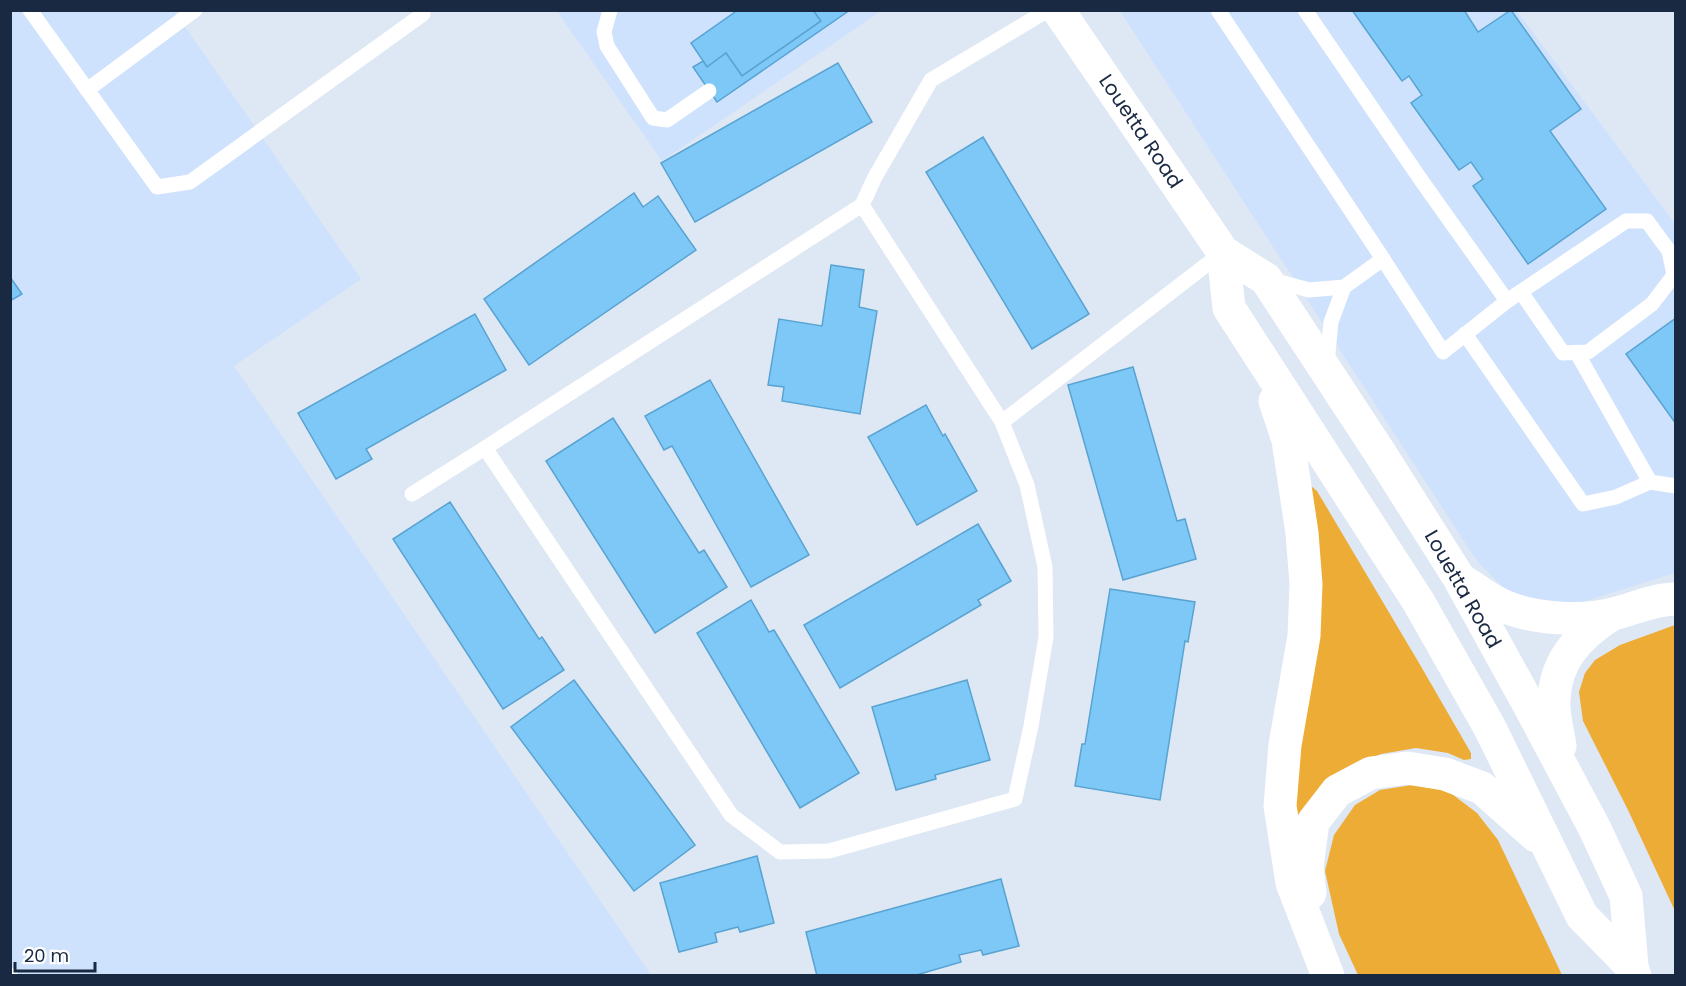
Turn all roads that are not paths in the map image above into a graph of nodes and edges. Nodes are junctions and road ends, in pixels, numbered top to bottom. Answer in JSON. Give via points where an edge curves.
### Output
{"nodes":[{"id":1,"x":30,"y":10,"type":"edge"},
{"id":2,"x":195,"y":10,"type":"edge"},
{"id":3,"x":421,"y":10,"type":"edge"},
{"id":4,"x":610,"y":10,"type":"edge"},
{"id":5,"x":1048,"y":10,"type":"edge"},
{"id":6,"x":1058,"y":10,"type":"edge"},
{"id":7,"x":1218,"y":10,"type":"edge"},
{"id":8,"x":1305,"y":10,"type":"edge"},
{"id":9,"x":87,"y":90,"type":"junction"},
{"id":10,"x":710,"y":91,"type":"dead end"},
{"id":11,"x":862,"y":205,"type":"junction"},
{"id":12,"x":1223,"y":252,"type":"junction"},
{"id":13,"x":1383,"y":260,"type":"junction"},
{"id":14,"x":1266,"y":279,"type":"junction"},
{"id":15,"x":1344,"y":287,"type":"junction"},
{"id":16,"x":1521,"y":292,"type":"junction"},
{"id":17,"x":1507,"y":300,"type":"junction"},
{"id":18,"x":1465,"y":334,"type":"junction"},
{"id":19,"x":1258,"y":353,"type":"junction"},
{"id":20,"x":1577,"y":353,"type":"junction"},
{"id":21,"x":1326,"y":371,"type":"junction"},
{"id":22,"x":1002,"y":422,"type":"junction"},
{"id":23,"x":485,"y":448,"type":"junction"},
{"id":24,"x":1650,"y":482,"type":"junction"},
{"id":25,"x":1676,"y":486,"type":"edge"},
{"id":26,"x":412,"y":494,"type":"dead end"},
{"id":27,"x":1459,"y":578,"type":"junction"},
{"id":28,"x":1676,"y":598,"type":"edge"},
{"id":29,"x":1611,"y":615,"type":"junction"},
{"id":30,"x":1563,"y":769,"type":"junction"},
{"id":31,"x":1549,"y":849,"type":"junction"},
{"id":32,"x":1322,"y":962,"type":"edge"},
{"id":33,"x":1634,"y":971,"type":"edge"}],
"edges":[{"from":1,"to":9,"type":"lane"},
{"from":2,"to":9,"type":"lane"},
{"from":3,"to":9,"type":"lane","via":[[423,14],[190,182],[157,187]]},
{"from":4,"to":10,"type":"lane","via":[[604,33],[607,46],[653,118],[667,120]]},
{"from":5,"to":11,"type":"lane","via":[[931,80]]},
{"from":6,"to":12,"type":"main road","name":"Louetta Road"},
{"from":7,"to":13,"type":"lane"},
{"from":8,"to":17,"type":"lane"},
{"from":11,"to":22,"type":"lane"},
{"from":11,"to":23,"type":"lane"},
{"from":12,"to":14,"type":"main road","name":"Louetta Road"},
{"from":12,"to":19,"type":"main road","name":"Louetta Road","via":[[1229,308]]},
{"from":12,"to":22,"type":"lane"},
{"from":13,"to":15,"type":"lane"},
{"from":13,"to":18,"type":"lane","via":[[1443,352]]},
{"from":14,"to":15,"type":"lane","via":[[1309,290]]},
{"from":14,"to":21,"type":"main road","name":"Louetta Road"},
{"from":15,"to":21,"type":"lane","via":[[1331,322]]},
{"from":16,"to":17,"type":"lane"},
{"from":16,"to":20,"type":"lane","via":[[1563,353]]},
{"from":16,"to":20,"type":"lane","via":[[1626,221],[1647,221],[1669,251],[1674,276],[1652,304],[1588,352]]},
{"from":17,"to":18,"type":"lane"},
{"from":18,"to":24,"type":"lane","via":[[1582,504],[1616,497]]},
{"from":19,"to":31,"type":"main road","name":"Louetta Road","via":[[1418,601],[1490,728]]},
{"from":19,"to":32,"type":"main road","via":[[1288,440],[1306,584],[1304,636],[1285,745],[1280,806],[1292,883]]},
{"from":20,"to":24,"type":"lane"},
{"from":21,"to":27,"type":"main road","name":"Louetta Road"},
{"from":22,"to":23,"type":"lane","via":[[1027,485],[1045,567],[1046,637],[1015,799],[829,851],[780,852],[731,815]]},
{"from":23,"to":26,"type":"lane"},
{"from":24,"to":25,"type":"lane"},
{"from":27,"to":29,"type":"main road","via":[[1504,607],[1534,615]]},
{"from":27,"to":30,"type":"main road","name":"Louetta Road"},
{"from":28,"to":29,"type":"main road"},
{"from":29,"to":30,"type":"main road","via":[[1574,644],[1560,669],[1554,700]]},
{"from":30,"to":33,"type":"main road","name":"Louetta Road","via":[[1626,896]]},
{"from":31,"to":32,"type":"main road","via":[[1482,788],[1445,774],[1407,768],[1371,773],[1337,791],[1313,822],[1307,867]]},
{"from":31,"to":33,"type":"main road","name":"Louetta Road","via":[[1582,916]]}]}
